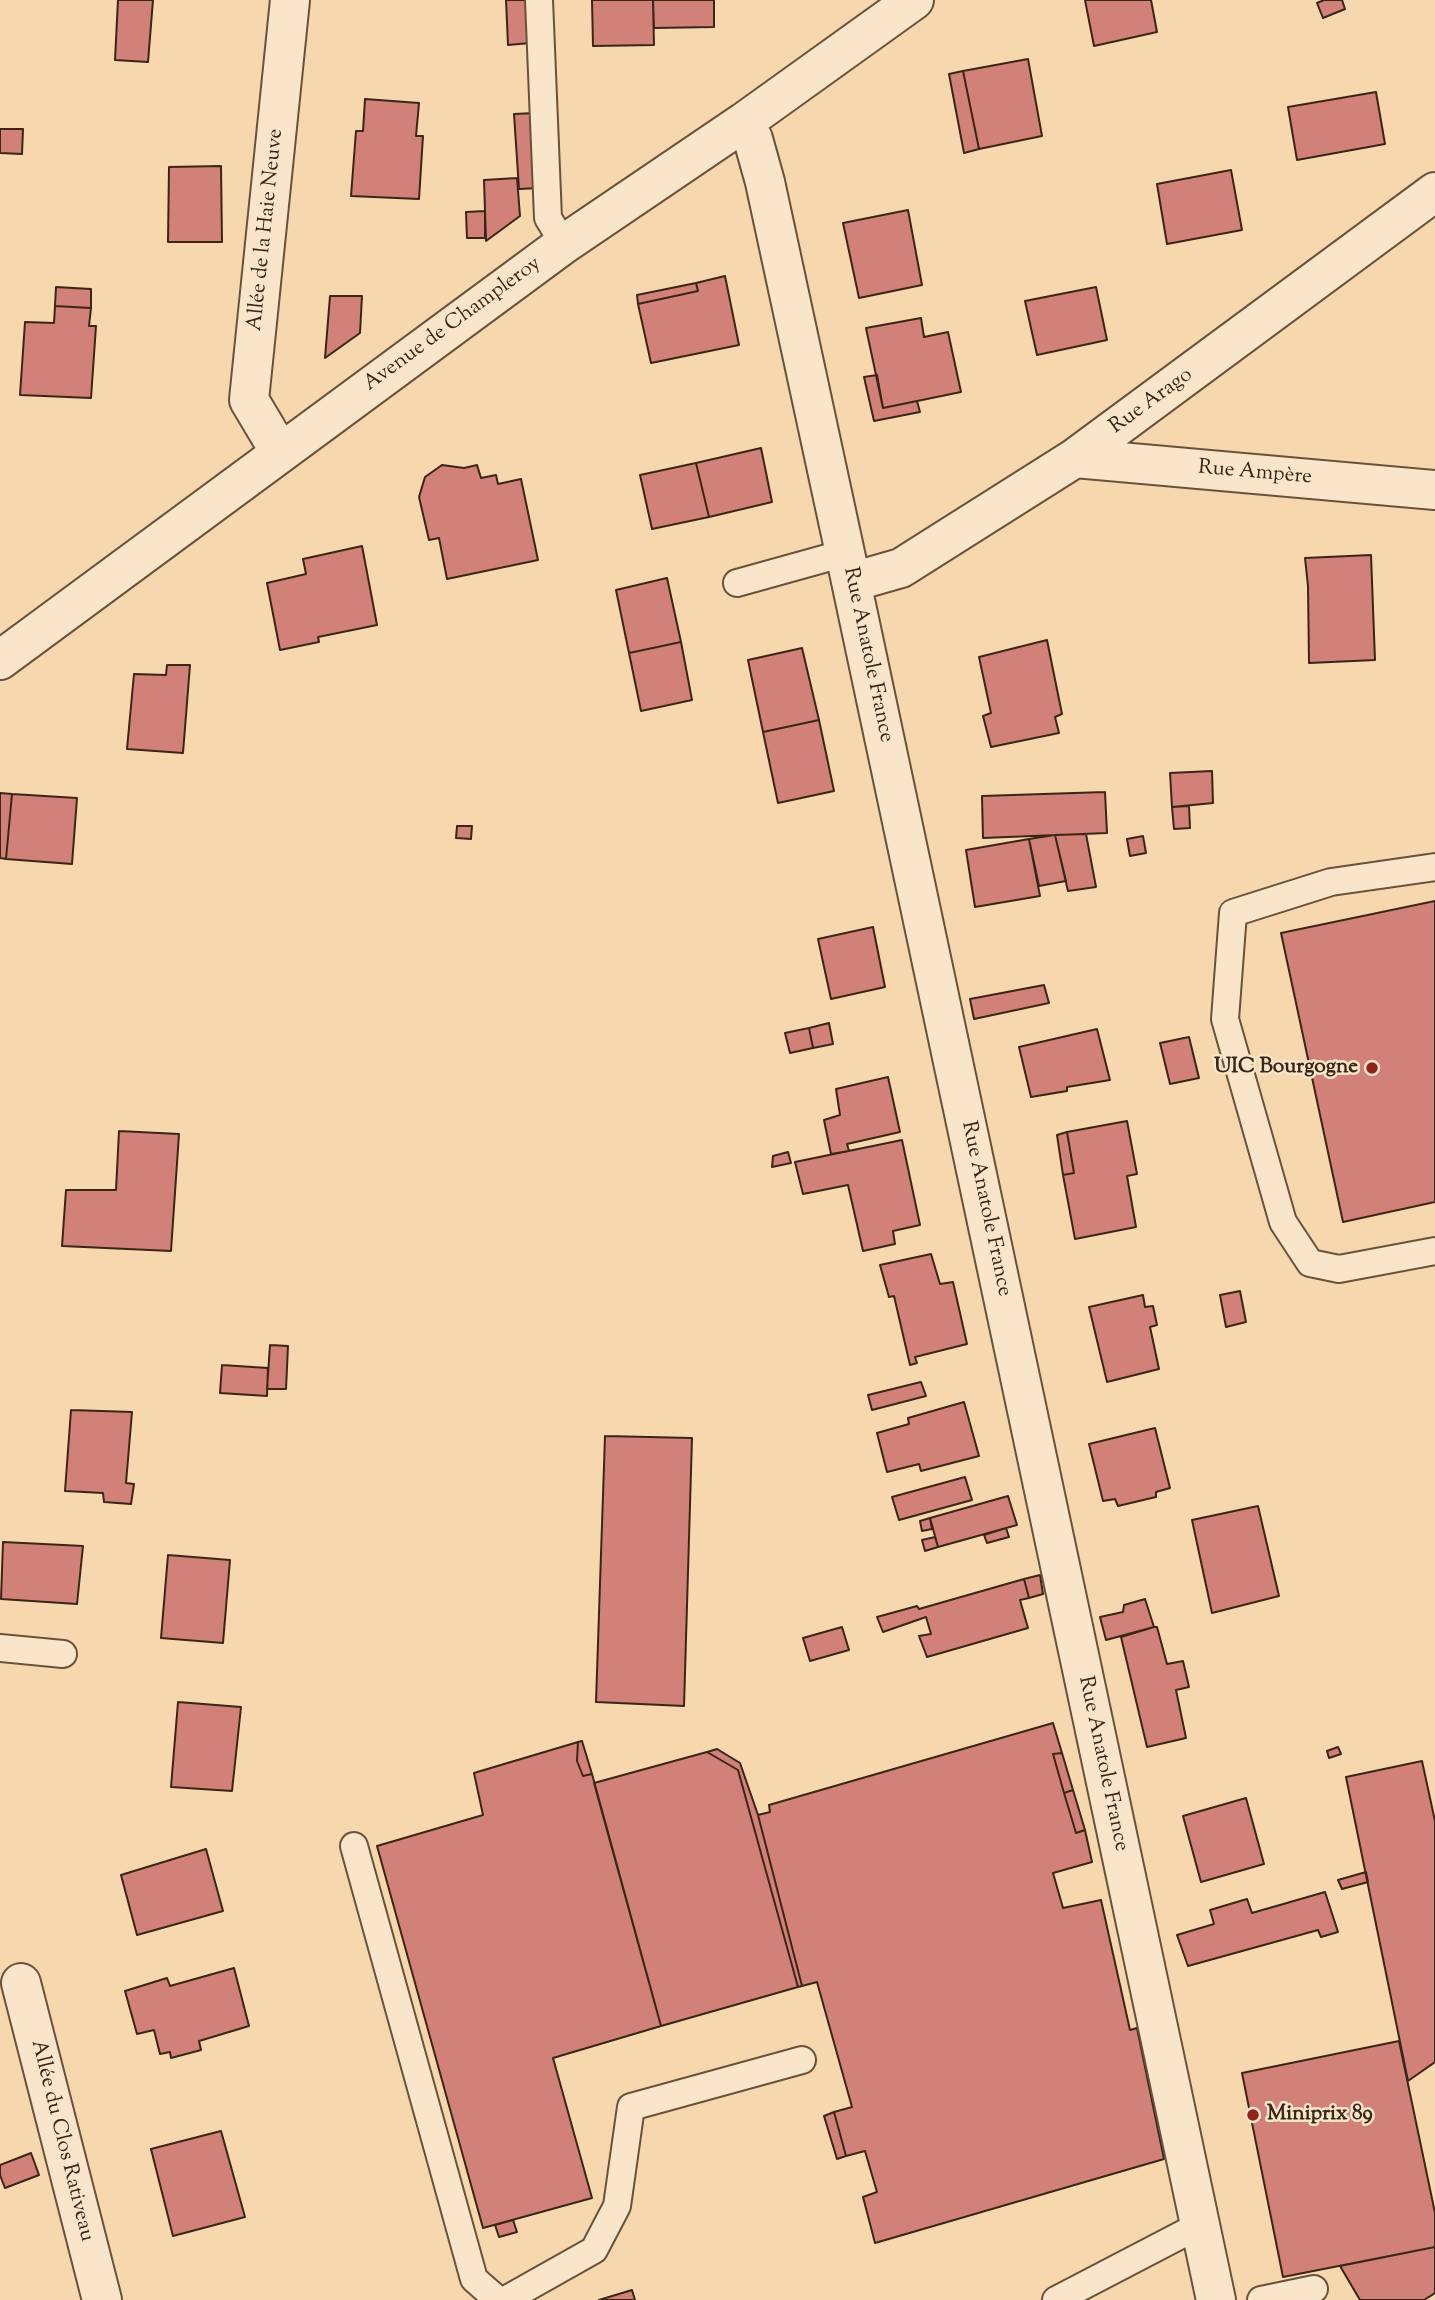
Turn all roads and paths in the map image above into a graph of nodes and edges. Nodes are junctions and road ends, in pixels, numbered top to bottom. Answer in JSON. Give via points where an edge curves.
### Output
{"nodes":[{"id":1,"x":290,"y":0,"type":"edge"},
{"id":2,"x":538,"y":0,"type":"edge"},
{"id":3,"x":914,"y":0,"type":"edge"},
{"id":4,"x":744,"y":122,"type":"junction"},
{"id":5,"x":1435,"y":192,"type":"edge"},
{"id":6,"x":564,"y":244,"type":"junction"},
{"id":7,"x":281,"y":452,"type":"junction"},
{"id":8,"x":1074,"y":458,"type":"junction"},
{"id":9,"x":1435,"y":490,"type":"edge"},
{"id":10,"x":848,"y":568,"type":"junction"},
{"id":11,"x":737,"y":583,"type":"dead end"},
{"id":12,"x":0,"y":660,"type":"edge"},
{"id":13,"x":1435,"y":867,"type":"edge"},
{"id":14,"x":1435,"y":1251,"type":"edge"},
{"id":15,"x":0,"y":1648,"type":"edge"},
{"id":16,"x":63,"y":1654,"type":"dead end"},
{"id":17,"x":354,"y":1846,"type":"dead end"},
{"id":18,"x":20,"y":1983,"type":"dead end"},
{"id":19,"x":802,"y":2060,"type":"dead end"},
{"id":20,"x":1200,"y":2225,"type":"junction"},
{"id":21,"x":1314,"y":2289,"type":"dead end"},
{"id":22,"x":102,"y":2300,"type":"edge"},
{"id":23,"x":498,"y":2300,"type":"edge"},
{"id":24,"x":505,"y":2300,"type":"edge"},
{"id":25,"x":1056,"y":2300,"type":"edge"},
{"id":26,"x":1216,"y":2300,"type":"edge"},
{"id":27,"x":1261,"y":2300,"type":"edge"}],
"edges":[{"from":1,"to":7,"type":"street","name":"Allée de la Haie Neuve","via":[[249,400]]},
{"from":2,"to":6,"type":"lane","via":[[548,218]]},
{"from":3,"to":4,"type":"street","name":"Avenue de Champleroy"},
{"from":4,"to":6,"type":"street","name":"Avenue de Champleroy"},
{"from":4,"to":10,"type":"street","name":"Rue Anatole France","via":[[765,182]]},
{"from":5,"to":8,"type":"street","name":"Rue Arago"},
{"from":6,"to":7,"type":"street","name":"Avenue de Champleroy"},
{"from":7,"to":12,"type":"street","name":"Avenue de Champleroy"},
{"from":8,"to":9,"type":"street","name":"Rue Ampère"},
{"from":8,"to":10,"type":"street","name":"Rue Arago","via":[[901,568]]},
{"from":10,"to":11,"type":"lane"},
{"from":10,"to":20,"type":"street","name":"Rue Anatole France"},
{"from":13,"to":14,"type":"lane","via":[[1331,882],[1233,913],[1225,1019],[1283,1223],[1310,1264],[1339,1269]]},
{"from":15,"to":16,"type":"lane"},
{"from":17,"to":23,"type":"lane","via":[[474,2279]]},
{"from":18,"to":22,"type":"street","name":"Allée du Clos Rativeau"},
{"from":19,"to":24,"type":"lane","via":[[631,2108],[617,2206],[594,2250]]},
{"from":20,"to":25,"type":"lane"},
{"from":20,"to":26,"type":"street","name":"Rue Anatole France"},
{"from":21,"to":27,"type":"lane"}]}
